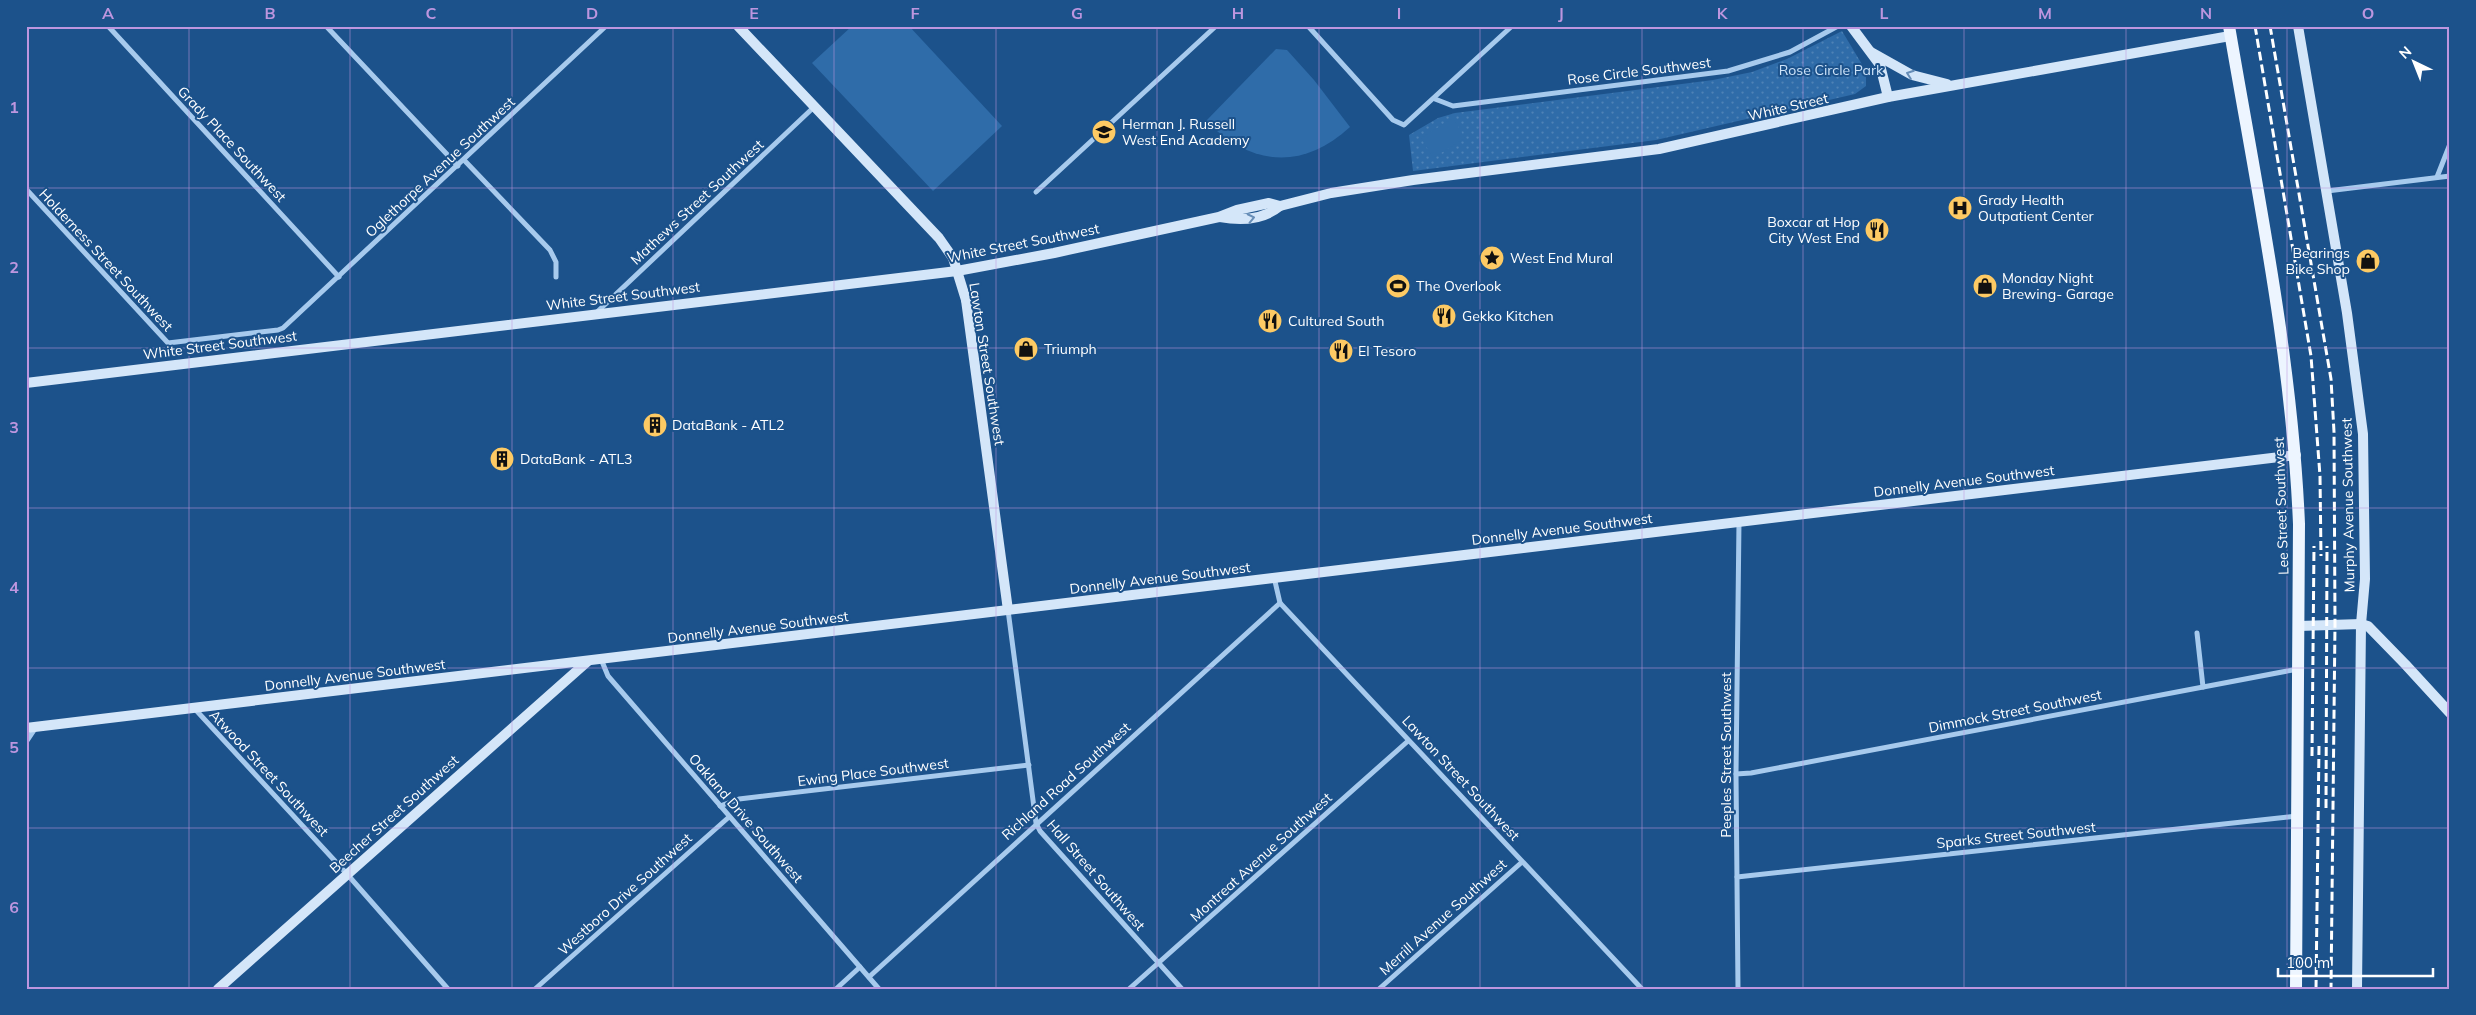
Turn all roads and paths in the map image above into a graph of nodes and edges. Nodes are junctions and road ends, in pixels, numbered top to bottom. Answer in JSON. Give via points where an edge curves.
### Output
{"nodes":[{"id":1,"x":108,"y":26,"type":"edge"},
{"id":2,"x":326,"y":26,"type":"edge"},
{"id":3,"x":606,"y":26,"type":"edge"},
{"id":4,"x":738,"y":26,"type":"edge"},
{"id":5,"x":1216,"y":26,"type":"edge"},
{"id":6,"x":1308,"y":26,"type":"edge"},
{"id":7,"x":1512,"y":26,"type":"edge"},
{"id":8,"x":1838,"y":26,"type":"edge"},
{"id":9,"x":1851,"y":26,"type":"edge"},
{"id":10,"x":2298,"y":26,"type":"edge"},
{"id":11,"x":2230,"y":31,"type":"edge"},
{"id":12,"x":1871,"y":52,"type":"junction"},
{"id":13,"x":1953,"y":85,"type":"junction"},
{"id":14,"x":1888,"y":97,"type":"junction"},
{"id":15,"x":1435,"y":99,"type":"junction"},
{"id":16,"x":814,"y":107,"type":"junction"},
{"id":17,"x":2450,"y":144,"type":"edge"},
{"id":18,"x":464,"y":160,"type":"junction"},
{"id":19,"x":458,"y":166,"type":"junction"},
{"id":20,"x":2450,"y":176,"type":"edge"},
{"id":21,"x":2437,"y":177,"type":"junction"},
{"id":22,"x":26,"y":189,"type":"edge"},
{"id":23,"x":1350,"y":190,"type":"joint"},
{"id":24,"x":2327,"y":191,"type":"junction"},
{"id":25,"x":1036,"y":192,"type":"dead end"},
{"id":26,"x":340,"y":277,"type":"junction"},
{"id":27,"x":556,"y":277,"type":"dead end"},
{"id":28,"x":596,"y":313,"type":"junction"},
{"id":29,"x":288,"y":323,"type":"joint"},
{"id":30,"x":26,"y":384,"type":"edge"},
{"id":31,"x":2296,"y":456,"type":"junction"},
{"id":32,"x":1739,"y":522,"type":"junction"},
{"id":33,"x":1274,"y":577,"type":"junction"},
{"id":34,"x":1280,"y":603,"type":"junction"},
{"id":35,"x":1008,"y":610,"type":"junction"},
{"id":36,"x":2361,"y":624,"type":"junction"},
{"id":37,"x":2299,"y":626,"type":"junction"},
{"id":38,"x":2197,"y":633,"type":"dead end"},
{"id":39,"x":601,"y":659,"type":"junction"},
{"id":40,"x":588,"y":660,"type":"junction"},
{"id":41,"x":2298,"y":669,"type":"junction"},
{"id":42,"x":2203,"y":687,"type":"junction"},
{"id":43,"x":193,"y":708,"type":"junction"},
{"id":44,"x":2450,"y":713,"type":"edge"},
{"id":45,"x":31,"y":727,"type":"edge"},
{"id":46,"x":26,"y":742,"type":"edge"},
{"id":47,"x":1408,"y":742,"type":"junction"},
{"id":48,"x":1029,"y":765,"type":"junction"},
{"id":49,"x":1736,"y":774,"type":"junction"},
{"id":50,"x":720,"y":806,"type":"junction"},
{"id":51,"x":729,"y":816,"type":"junction"},
{"id":52,"x":2297,"y":816,"type":"junction"},
{"id":53,"x":1036,"y":823,"type":"junction"},
{"id":54,"x":1522,"y":862,"type":"junction"},
{"id":55,"x":347,"y":874,"type":"junction"},
{"id":56,"x":1737,"y":877,"type":"junction"},
{"id":57,"x":1159,"y":963,"type":"junction"},
{"id":58,"x":860,"y":967,"type":"junction"},
{"id":59,"x":869,"y":977,"type":"junction"},
{"id":60,"x":218,"y":989,"type":"edge"},
{"id":61,"x":448,"y":989,"type":"edge"},
{"id":62,"x":535,"y":989,"type":"edge"},
{"id":63,"x":836,"y":989,"type":"edge"},
{"id":64,"x":879,"y":989,"type":"edge"},
{"id":65,"x":1129,"y":989,"type":"edge"},
{"id":66,"x":1182,"y":989,"type":"edge"},
{"id":67,"x":1379,"y":989,"type":"edge"},
{"id":68,"x":1642,"y":989,"type":"edge"},
{"id":69,"x":1738,"y":989,"type":"edge"},
{"id":70,"x":2296,"y":989,"type":"edge"},
{"id":71,"x":2357,"y":989,"type":"edge"}],
"edges":[{"from":1,"to":26,"type":"street","name":"Grady Place Southwest"},
{"from":2,"to":19,"type":"street"},
{"from":3,"to":18,"type":"street","name":"Oglethorpe Avenue Southwest"},
{"from":4,"to":16,"type":"street","name":"Lawton Street Southwest"},
{"from":5,"to":25,"type":"street"},
{"from":6,"to":15,"type":"street","via":[[1393,120],[1404,125]]},
{"from":7,"to":15,"type":"street"},
{"from":8,"to":15,"type":"street","name":"Rose Circle Southwest","via":[[1790,52],[1728,71],[1453,106]]},
{"from":9,"to":12,"type":"street"},
{"from":10,"to":24,"type":"street","name":"Murphy Avenue Southwest"},
{"from":11,"to":13,"type":"street","name":"White Street"},
{"from":11,"to":31,"type":"main road","name":"Lee Street Southwest","via":[[2280,319]]},
{"from":13,"to":12,"type":"street","one_way":true,"via":[[1912,75]]},
{"from":12,"to":14,"type":"street","via":[[1880,65]]},
{"from":13,"to":14,"type":"street","name":"White Street"},
{"from":14,"to":23,"type":"street","name":"White Street","via":[[1659,150]]},
{"from":16,"to":28,"type":"street","name":"Mathews Street Southwest"},
{"from":16,"to":35,"type":"street","name":"Lawton Street Southwest","bridge":true,"via":[[938,238],[953,258],[966,300]]},
{"from":17,"to":21,"type":"street"},
{"from":18,"to":19,"type":"street","name":"Oglethorpe Avenue Southwest"},
{"from":18,"to":27,"type":"street","via":[[550,250],[556,262]]},
{"from":19,"to":26,"type":"street","name":"Oglethorpe Avenue Southwest"},
{"from":20,"to":21,"type":"street"},
{"from":21,"to":24,"type":"street"},
{"from":22,"to":29,"type":"street","name":"Holderness Street Southwest","via":[[168,342],[278,330]]},
{"from":23,"to":28,"type":"street","name":"White Street Southwest","via":[[1280,206],[1270,214],[1238,220],[1219,217],[1054,253],[957,270]]},
{"from":24,"to":36,"type":"street","name":"Murphy Avenue Southwest","via":[[2363,434],[2365,579]]},
{"from":26,"to":29,"type":"street","name":"Oglethorpe Avenue Southwest"},
{"from":28,"to":30,"type":"street","name":"White Street Southwest"},
{"from":31,"to":32,"type":"street","name":"Donnelly Avenue Southwest"},
{"from":31,"to":37,"type":"main road","name":"Lee Street Southwest","via":[[2300,524]]},
{"from":32,"to":33,"type":"street","name":"Donnelly Avenue Southwest"},
{"from":32,"to":49,"type":"street","name":"Peeples Street Southwest"},
{"from":33,"to":34,"type":"street","name":"Lawton Street Southwest"},
{"from":33,"to":35,"type":"street","name":"Donnelly Avenue Southwest"},
{"from":34,"to":47,"type":"street","name":"Lawton Street Southwest"},
{"from":34,"to":53,"type":"street","name":"Richland Road Southwest"},
{"from":35,"to":39,"type":"street","name":"Donnelly Avenue Southwest"},
{"from":35,"to":48,"type":"street","name":"Hall Street Southwest"},
{"from":36,"to":37,"type":"street"},
{"from":36,"to":44,"type":"street","via":[[2376,632]]},
{"from":36,"to":71,"type":"street","name":"Murphy Avenue Southwest"},
{"from":37,"to":41,"type":"main road","name":"Lee Street Southwest"},
{"from":38,"to":42,"type":"street"},
{"from":39,"to":40,"type":"street","name":"Donnelly Avenue Southwest"},
{"from":39,"to":50,"type":"street","name":"Oakland Drive Southwest","via":[[608,676]]},
{"from":40,"to":43,"type":"street","name":"Donnelly Avenue Southwest"},
{"from":40,"to":55,"type":"street","name":"Beecher Street Southwest"},
{"from":41,"to":42,"type":"street","name":"Dimmock Street Southwest"},
{"from":41,"to":52,"type":"main road","name":"Lee Street Southwest"},
{"from":42,"to":49,"type":"street","name":"Dimmock Street Southwest","via":[[1750,774]]},
{"from":43,"to":45,"type":"street","name":"Donnelly Avenue Southwest"},
{"from":43,"to":55,"type":"street","name":"Atwood Street Southwest"},
{"from":45,"to":46,"type":"street"},
{"from":47,"to":54,"type":"street","name":"Lawton Street Southwest"},
{"from":47,"to":57,"type":"street","name":"Montreat Avenue Southwest"},
{"from":48,"to":50,"type":"street","name":"Ewing Place Southwest","via":[[739,799]]},
{"from":48,"to":53,"type":"street","name":"Hall Street Southwest"},
{"from":49,"to":56,"type":"street","name":"Peeples Street Southwest"},
{"from":50,"to":51,"type":"street","name":"Oakland Drive Southwest"},
{"from":51,"to":58,"type":"street","name":"Oakland Drive Southwest"},
{"from":51,"to":62,"type":"street","name":"Westboro Drive Southwest"},
{"from":52,"to":56,"type":"street","name":"Sparks Street Southwest"},
{"from":52,"to":70,"type":"main road","name":"Lee Street Southwest"},
{"from":53,"to":57,"type":"street","name":"Hall Street Southwest"},
{"from":53,"to":59,"type":"street","name":"Richland Road Southwest"},
{"from":54,"to":67,"type":"street","name":"Merrill Avenue Southwest"},
{"from":54,"to":68,"type":"street","name":"Lawton Street Southwest"},
{"from":55,"to":60,"type":"street","name":"Beecher Street Southwest"},
{"from":55,"to":61,"type":"street","name":"Atwood Street Southwest"},
{"from":56,"to":69,"type":"street","name":"Peeples Street Southwest"},
{"from":57,"to":65,"type":"street","name":"Montreat Avenue Southwest"},
{"from":57,"to":66,"type":"street","name":"Hall Street Southwest"},
{"from":58,"to":59,"type":"street","name":"Oakland Drive Southwest"},
{"from":58,"to":63,"type":"street"},
{"from":59,"to":64,"type":"street","name":"Oakland Drive Southwest"}]}
